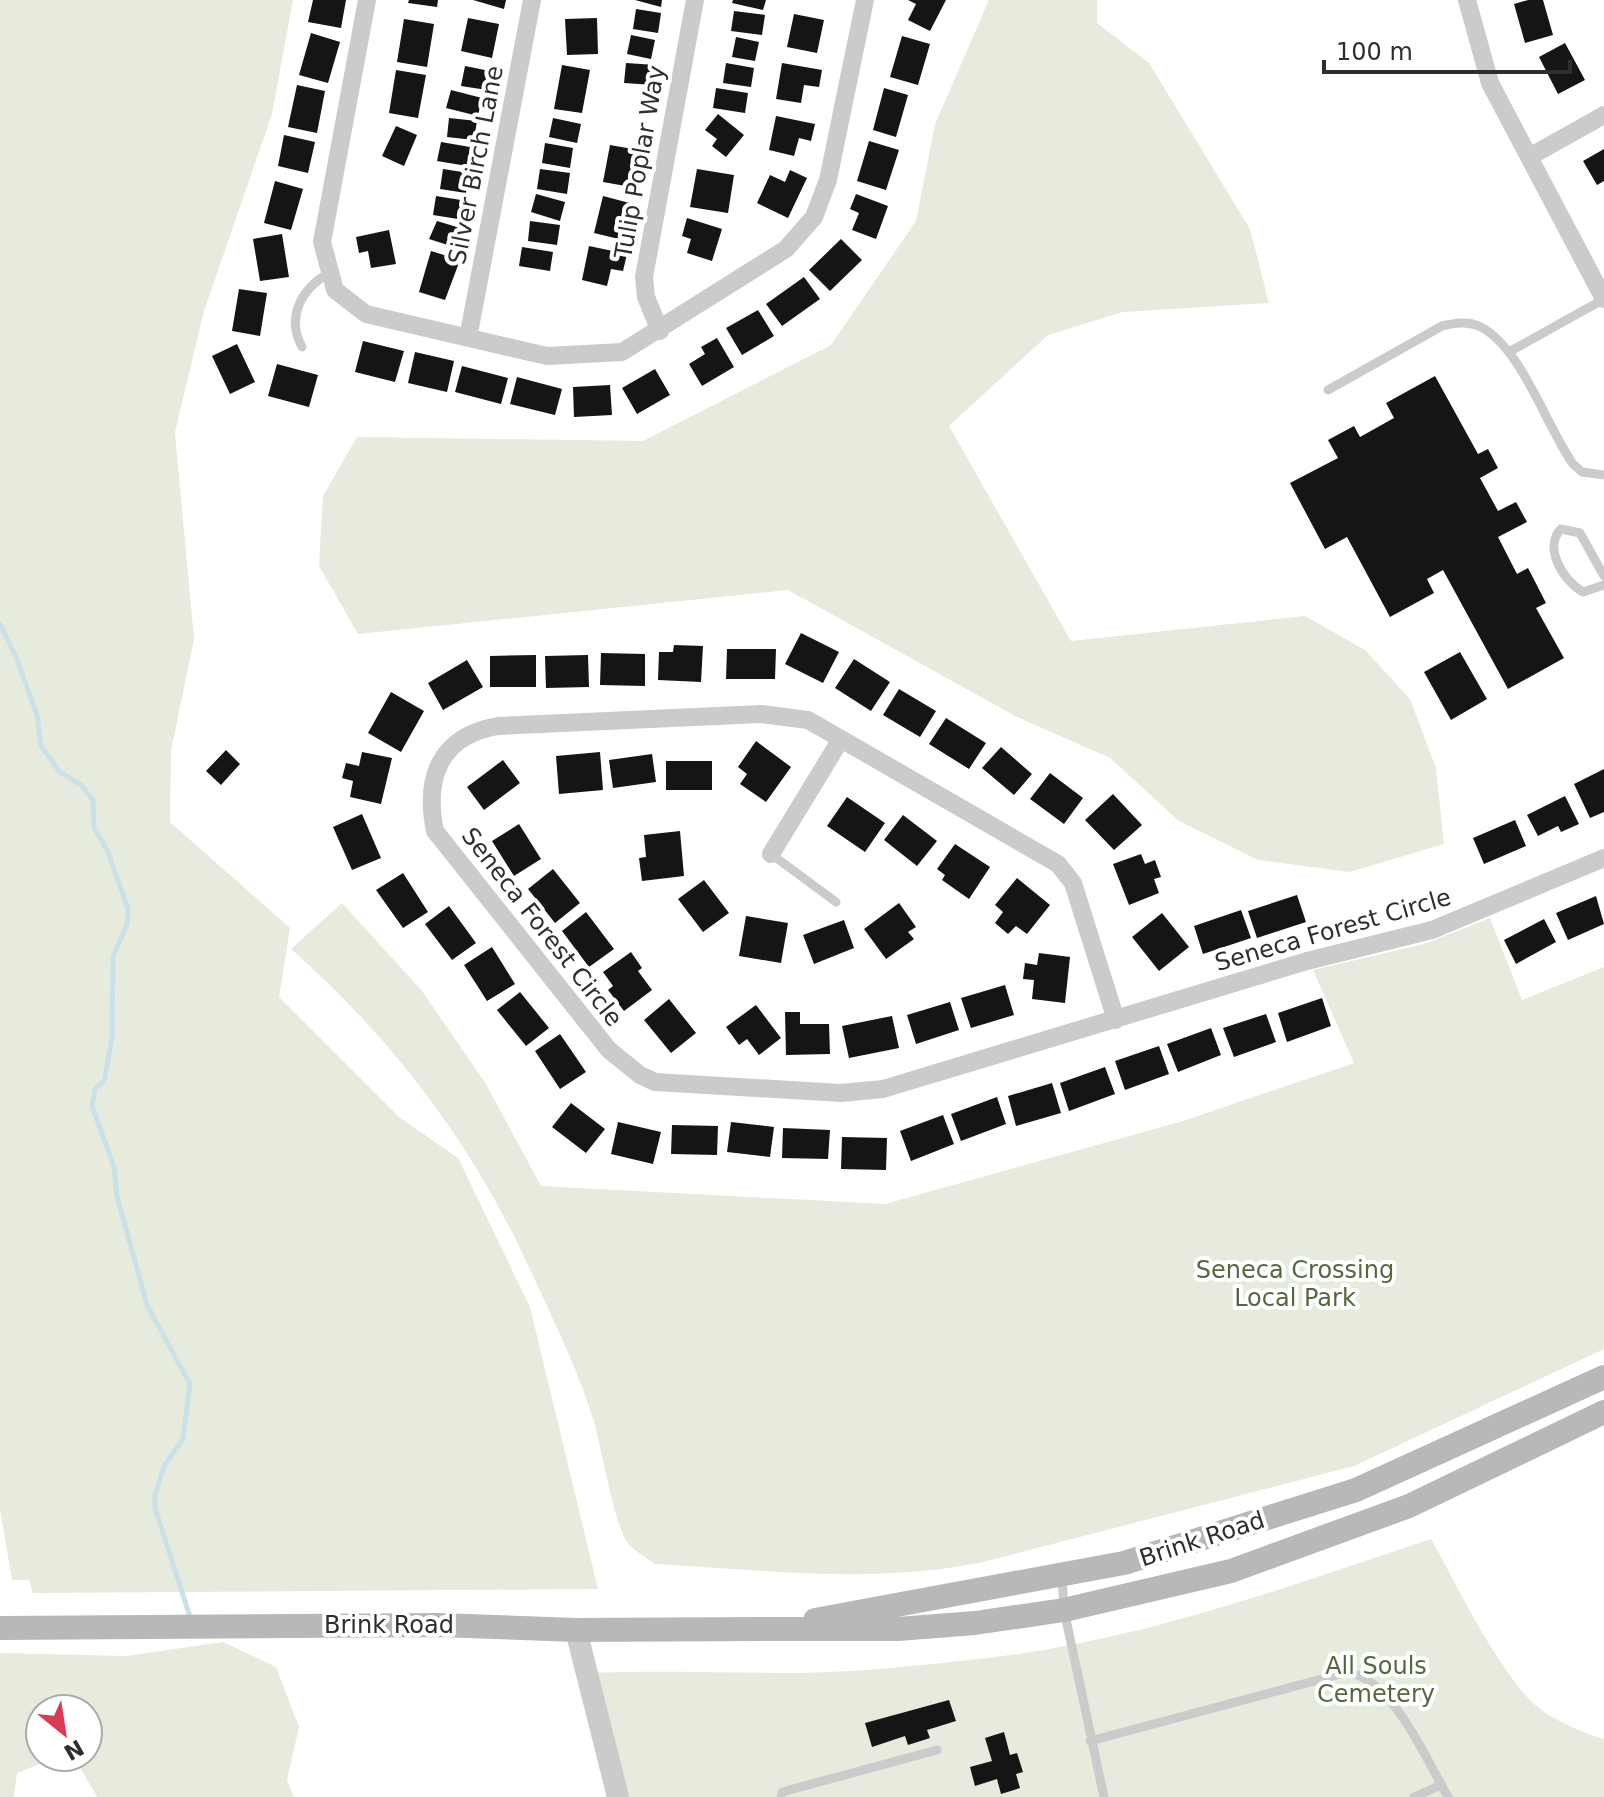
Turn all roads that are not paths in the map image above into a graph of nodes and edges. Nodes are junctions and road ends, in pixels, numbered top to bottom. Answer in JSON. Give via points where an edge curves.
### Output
{"nodes":[{"id":1,"x":367,"y":0,"type":"edge"},
{"id":2,"x":532,"y":0,"type":"edge"},
{"id":3,"x":695,"y":0,"type":"edge"},
{"id":4,"x":865,"y":0,"type":"edge"},
{"id":5,"x":1467,"y":0,"type":"edge"},
{"id":6,"x":1604,"y":115,"type":"edge"},
{"id":7,"x":1529,"y":157,"type":"junction"},
{"id":8,"x":329,"y":273,"type":"junction"},
{"id":9,"x":1604,"y":299,"type":"edge"},
{"id":10,"x":660,"y":331,"type":"junction"},
{"id":11,"x":468,"y":338,"type":"junction"},
{"id":12,"x":302,"y":347,"type":"dead end"},
{"id":13,"x":1509,"y":352,"type":"junction"},
{"id":14,"x":1328,"y":390,"type":"dead end"},
{"id":15,"x":1604,"y":475,"type":"edge"},
{"id":16,"x":1604,"y":576,"type":"edge"},
{"id":17,"x":1604,"y":585,"type":"edge"},
{"id":18,"x":841,"y":739,"type":"junction"},
{"id":19,"x":771,"y":854,"type":"joint"},
{"id":20,"x":1604,"y":858,"type":"edge"},
{"id":21,"x":836,"y":902,"type":"dead end"},
{"id":22,"x":1116,"y":1020,"type":"junction"},
{"id":23,"x":1604,"y":1377,"type":"edge"},
{"id":24,"x":1604,"y":1412,"type":"edge"},
{"id":25,"x":1062,"y":1576,"type":"junction"},
{"id":26,"x":1064,"y":1610,"type":"junction"},
{"id":27,"x":0,"y":1628,"type":"edge"},
{"id":28,"x":778,"y":1629,"type":"junction"},
{"id":29,"x":576,"y":1630,"type":"junction"},
{"id":30,"x":1090,"y":1741,"type":"junction"},
{"id":31,"x":937,"y":1750,"type":"dead end"},
{"id":32,"x":1441,"y":1785,"type":"junction"},
{"id":33,"x":618,"y":1797,"type":"edge"},
{"id":34,"x":781,"y":1797,"type":"edge"},
{"id":35,"x":1104,"y":1797,"type":"edge"},
{"id":36,"x":1414,"y":1797,"type":"edge"},
{"id":37,"x":1448,"y":1797,"type":"edge"}],
"edges":[{"from":1,"to":8,"type":"street","via":[[322,242]]},
{"from":2,"to":11,"type":"street","name":"Silver Birch Lane"},
{"from":3,"to":10,"type":"street","name":"Tulip Poplar Way","via":[[644,277]]},
{"from":4,"to":10,"type":"street","via":[[828,180],[814,217],[786,249]]},
{"from":5,"to":7,"type":"street","via":[[1490,83]]},
{"from":6,"to":7,"type":"street"},
{"from":7,"to":9,"type":"street"},
{"from":8,"to":11,"type":"street","via":[[335,290],[366,314]]},
{"from":8,"to":12,"type":"lane","via":[[308,289],[296,308],[295,329]]},
{"from":9,"to":13,"type":"lane"},
{"from":10,"to":11,"type":"street","via":[[622,352],[547,356]]},
{"from":13,"to":14,"type":"lane","via":[[1477,325],[1442,326]]},
{"from":13,"to":15,"type":"lane","via":[[1573,464],[1582,472]]},
{"from":16,"to":17,"type":"lane","via":[[1580,533],[1561,529],[1551,548],[1576,588],[1583,592]]},
{"from":18,"to":19,"type":"street"},
{"from":18,"to":22,"type":"street","name":"Seneca Forest Circle","via":[[1058,864],[1073,883]]},
{"from":18,"to":22,"type":"street","name":"Seneca Forest Circle","via":[[808,720],[761,714],[483,728],[454,744],[436,769],[429,801],[435,831],[609,1050],[655,1082],[841,1093],[883,1089]]},
{"from":19,"to":21,"type":"lane"},
{"from":20,"to":22,"type":"street","name":"Seneca Forest Circle","via":[[1432,930],[1307,961]]},
{"from":23,"to":25,"type":"main road","name":"Brink Road","via":[[1356,1490],[1124,1563]]},
{"from":24,"to":26,"type":"main road","name":"Brink Road","via":[[1409,1506],[1319,1540],[1231,1571]]},
{"from":25,"to":26,"type":"lane"},
{"from":25,"to":28,"type":"main road","name":"Brink Road","via":[[856,1610]]},
{"from":26,"to":28,"type":"main road","name":"Brink Road","via":[[898,1629]]},
{"from":26,"to":30,"type":"lane"},
{"from":27,"to":29,"type":"main road","name":"Brink Road","via":[[439,1625]]},
{"from":28,"to":29,"type":"main road","name":"Brink Road"},
{"from":29,"to":33,"type":"street"},
{"from":30,"to":32,"type":"lane","via":[[1348,1672],[1376,1683]]},
{"from":30,"to":35,"type":"lane"},
{"from":31,"to":34,"type":"lane","via":[[782,1792]]},
{"from":32,"to":36,"type":"lane"},
{"from":32,"to":37,"type":"lane"}]}
